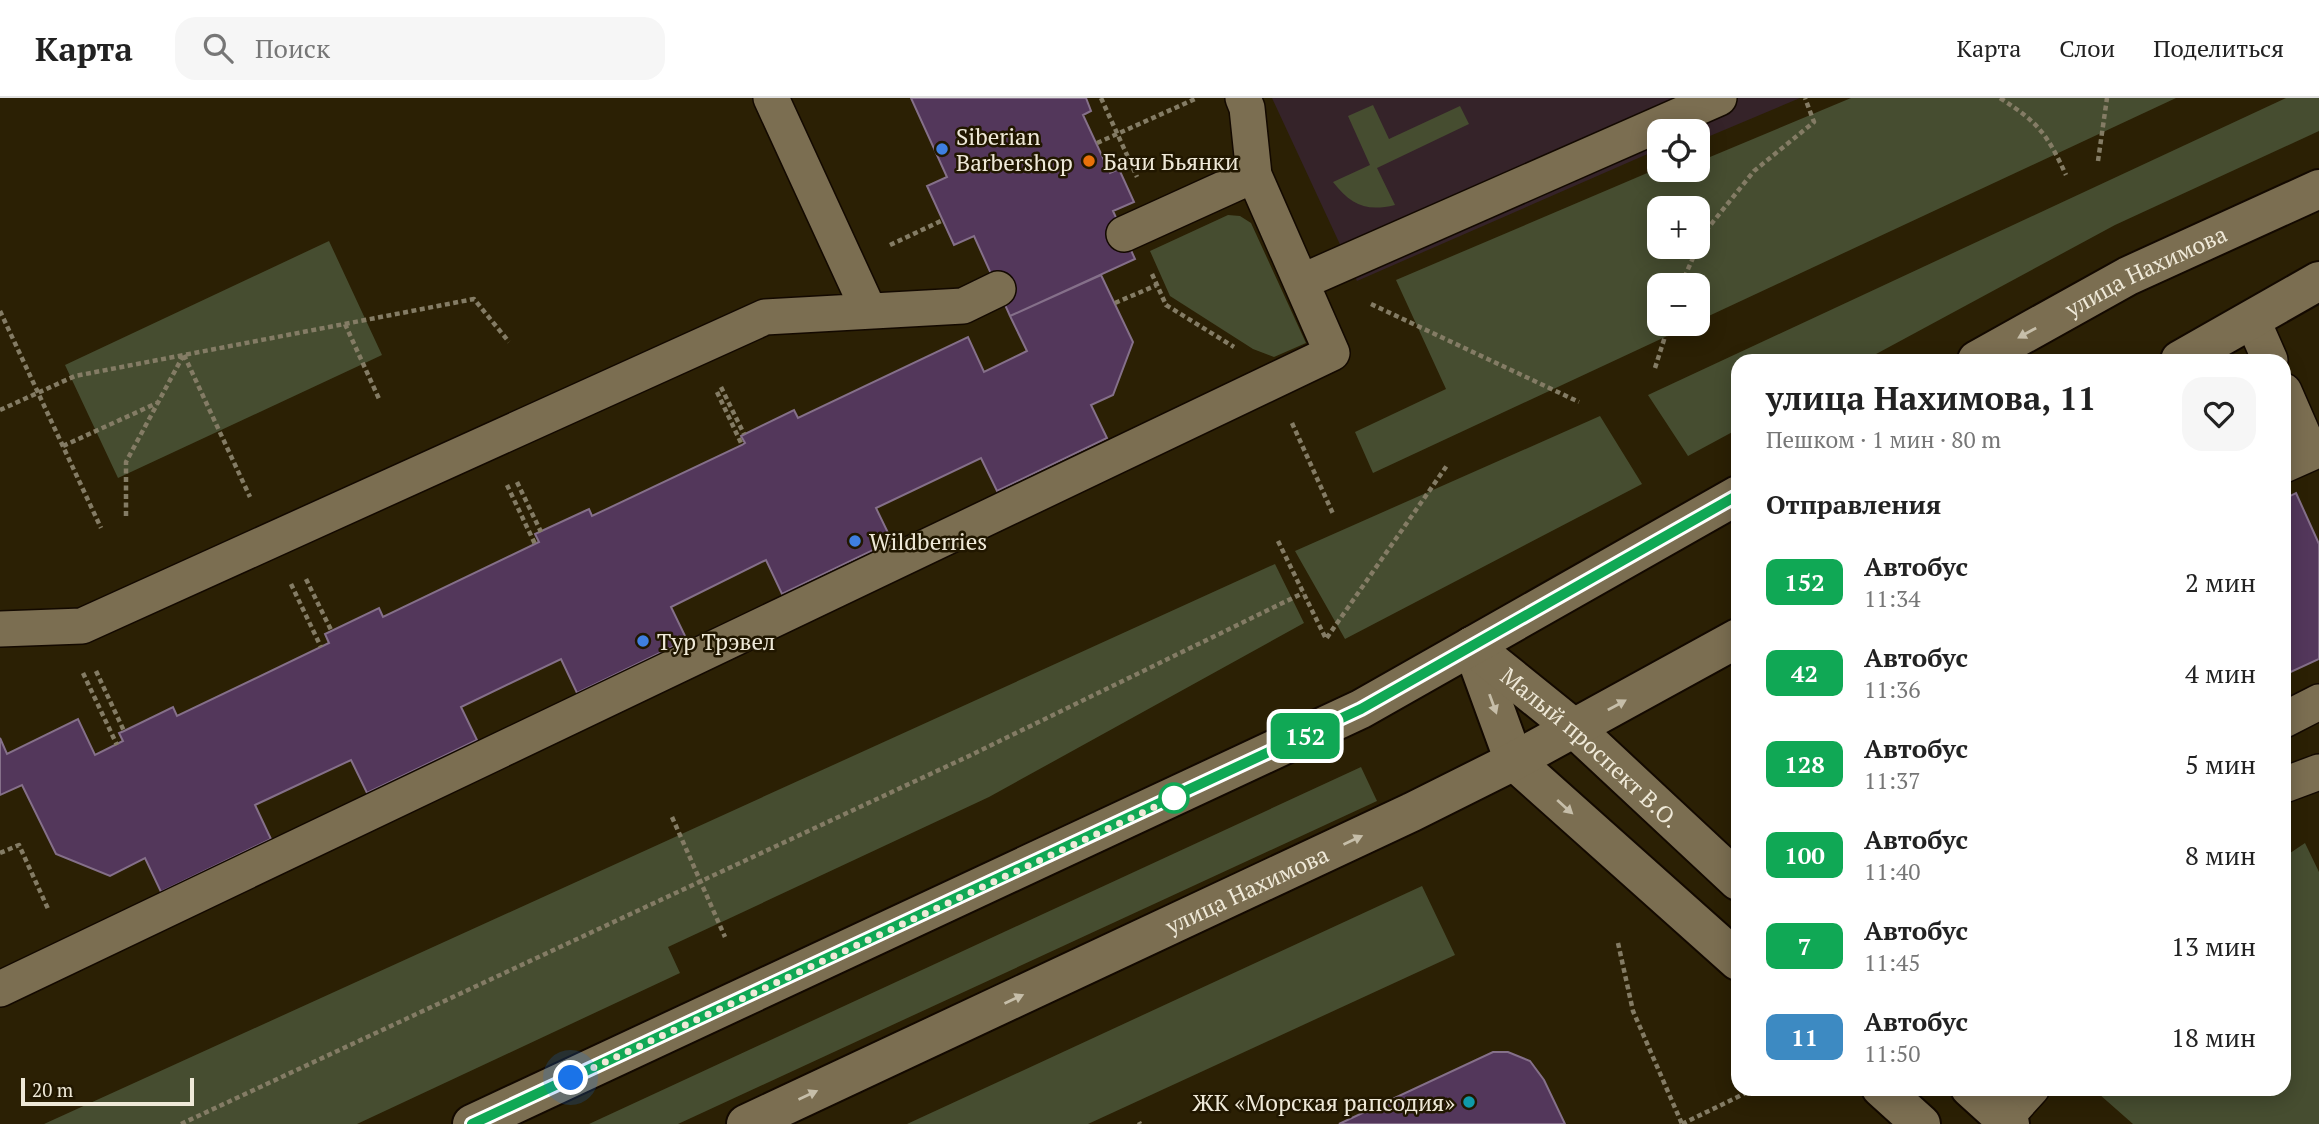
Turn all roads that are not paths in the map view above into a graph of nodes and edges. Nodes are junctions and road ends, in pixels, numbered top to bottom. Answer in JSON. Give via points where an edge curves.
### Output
{"nodes":[{"id":1,"x":771,"y":98,"type":"edge"},
{"id":2,"x":1243,"y":98,"type":"edge"},
{"id":3,"x":1720,"y":98,"type":"edge"},
{"id":4,"x":1254,"y":175,"type":"junction"},
{"id":5,"x":2319,"y":190,"type":"edge"},
{"id":6,"x":1128,"y":232,"type":"road end"},
{"id":7,"x":1307,"y":279,"type":"junction"},
{"id":8,"x":2319,"y":281,"type":"edge"},
{"id":9,"x":998,"y":289,"type":"dead end"},
{"id":10,"x":869,"y":311,"type":"junction"},
{"id":11,"x":2252,"y":319,"type":"junction"},
{"id":12,"x":1989,"y":354,"type":"edge"},
{"id":13,"x":2191,"y":354,"type":"edge"},
{"id":14,"x":2267,"y":354,"type":"edge"},
{"id":15,"x":2291,"y":415,"type":"edge"},
{"id":16,"x":2305,"y":463,"type":"edge"},
{"id":17,"x":1731,"y":499,"type":"edge"},
{"id":18,"x":0,"y":629,"type":"edge"},
{"id":19,"x":1731,"y":642,"type":"edge"},
{"id":20,"x":1472,"y":646,"type":"junction"},
{"id":21,"x":2319,"y":702,"type":"edge"},
{"id":22,"x":2291,"y":716,"type":"edge"},
{"id":23,"x":1575,"y":729,"type":"junction"},
{"id":24,"x":1514,"y":761,"type":"junction"},
{"id":25,"x":1731,"y":874,"type":"edge"},
{"id":26,"x":1731,"y":955,"type":"edge"},
{"id":27,"x":0,"y":989,"type":"edge"},
{"id":28,"x":1890,"y":1096,"type":"edge"},
{"id":29,"x":1979,"y":1096,"type":"edge"},
{"id":30,"x":2026,"y":1096,"type":"edge"},
{"id":31,"x":2007,"y":1121,"type":"edge"},
{"id":32,"x":472,"y":1124,"type":"edge"},
{"id":33,"x":746,"y":1124,"type":"edge"},
{"id":34,"x":1921,"y":1124,"type":"edge"}],
"edges":[{"from":1,"to":10,"type":"lane"},
{"from":2,"to":4,"type":"lane"},
{"from":3,"to":7,"type":"lane"},
{"from":4,"to":6,"type":"lane"},
{"from":4,"to":7,"type":"lane"},
{"from":5,"to":12,"type":"main road","name":"улица Нахимова","one_way":true,"via":[[2128,276]]},
{"from":7,"to":27,"type":"lane","via":[[1332,353]]},
{"from":8,"to":11,"type":"main road"},
{"from":9,"to":10,"type":"lane","via":[[963,306]]},
{"from":10,"to":18,"type":"lane","via":[[765,317],[82,626]]},
{"from":11,"to":13,"type":"main road"},
{"from":11,"to":14,"type":"lane"},
{"from":15,"to":16,"type":"lane"},
{"from":17,"to":20,"type":"main road"},
{"from":23,"to":19,"type":"main road","name":"улица Нахимова","one_way":true},
{"from":20,"to":23,"type":"main road","name":"Малый проспект В.О."},
{"from":20,"to":24,"type":"main road","name":"Малый проспект В.О.","one_way":true},
{"from":20,"to":32,"type":"main road","via":[[1361,709]]},
{"from":21,"to":22,"type":"lane"},
{"from":23,"to":24,"type":"main road","name":"улица Нахимова"},
{"from":23,"to":25,"type":"main road","name":"Малый проспект В.О."},
{"from":24,"to":26,"type":"main road","name":"Малый проспект В.О.","one_way":true},
{"from":33,"to":24,"type":"main road","name":"улица Нахимова","one_way":true},
{"from":28,"to":34,"type":"main road"},
{"from":29,"to":31,"type":"main road"},
{"from":30,"to":31,"type":"lane"}]}
